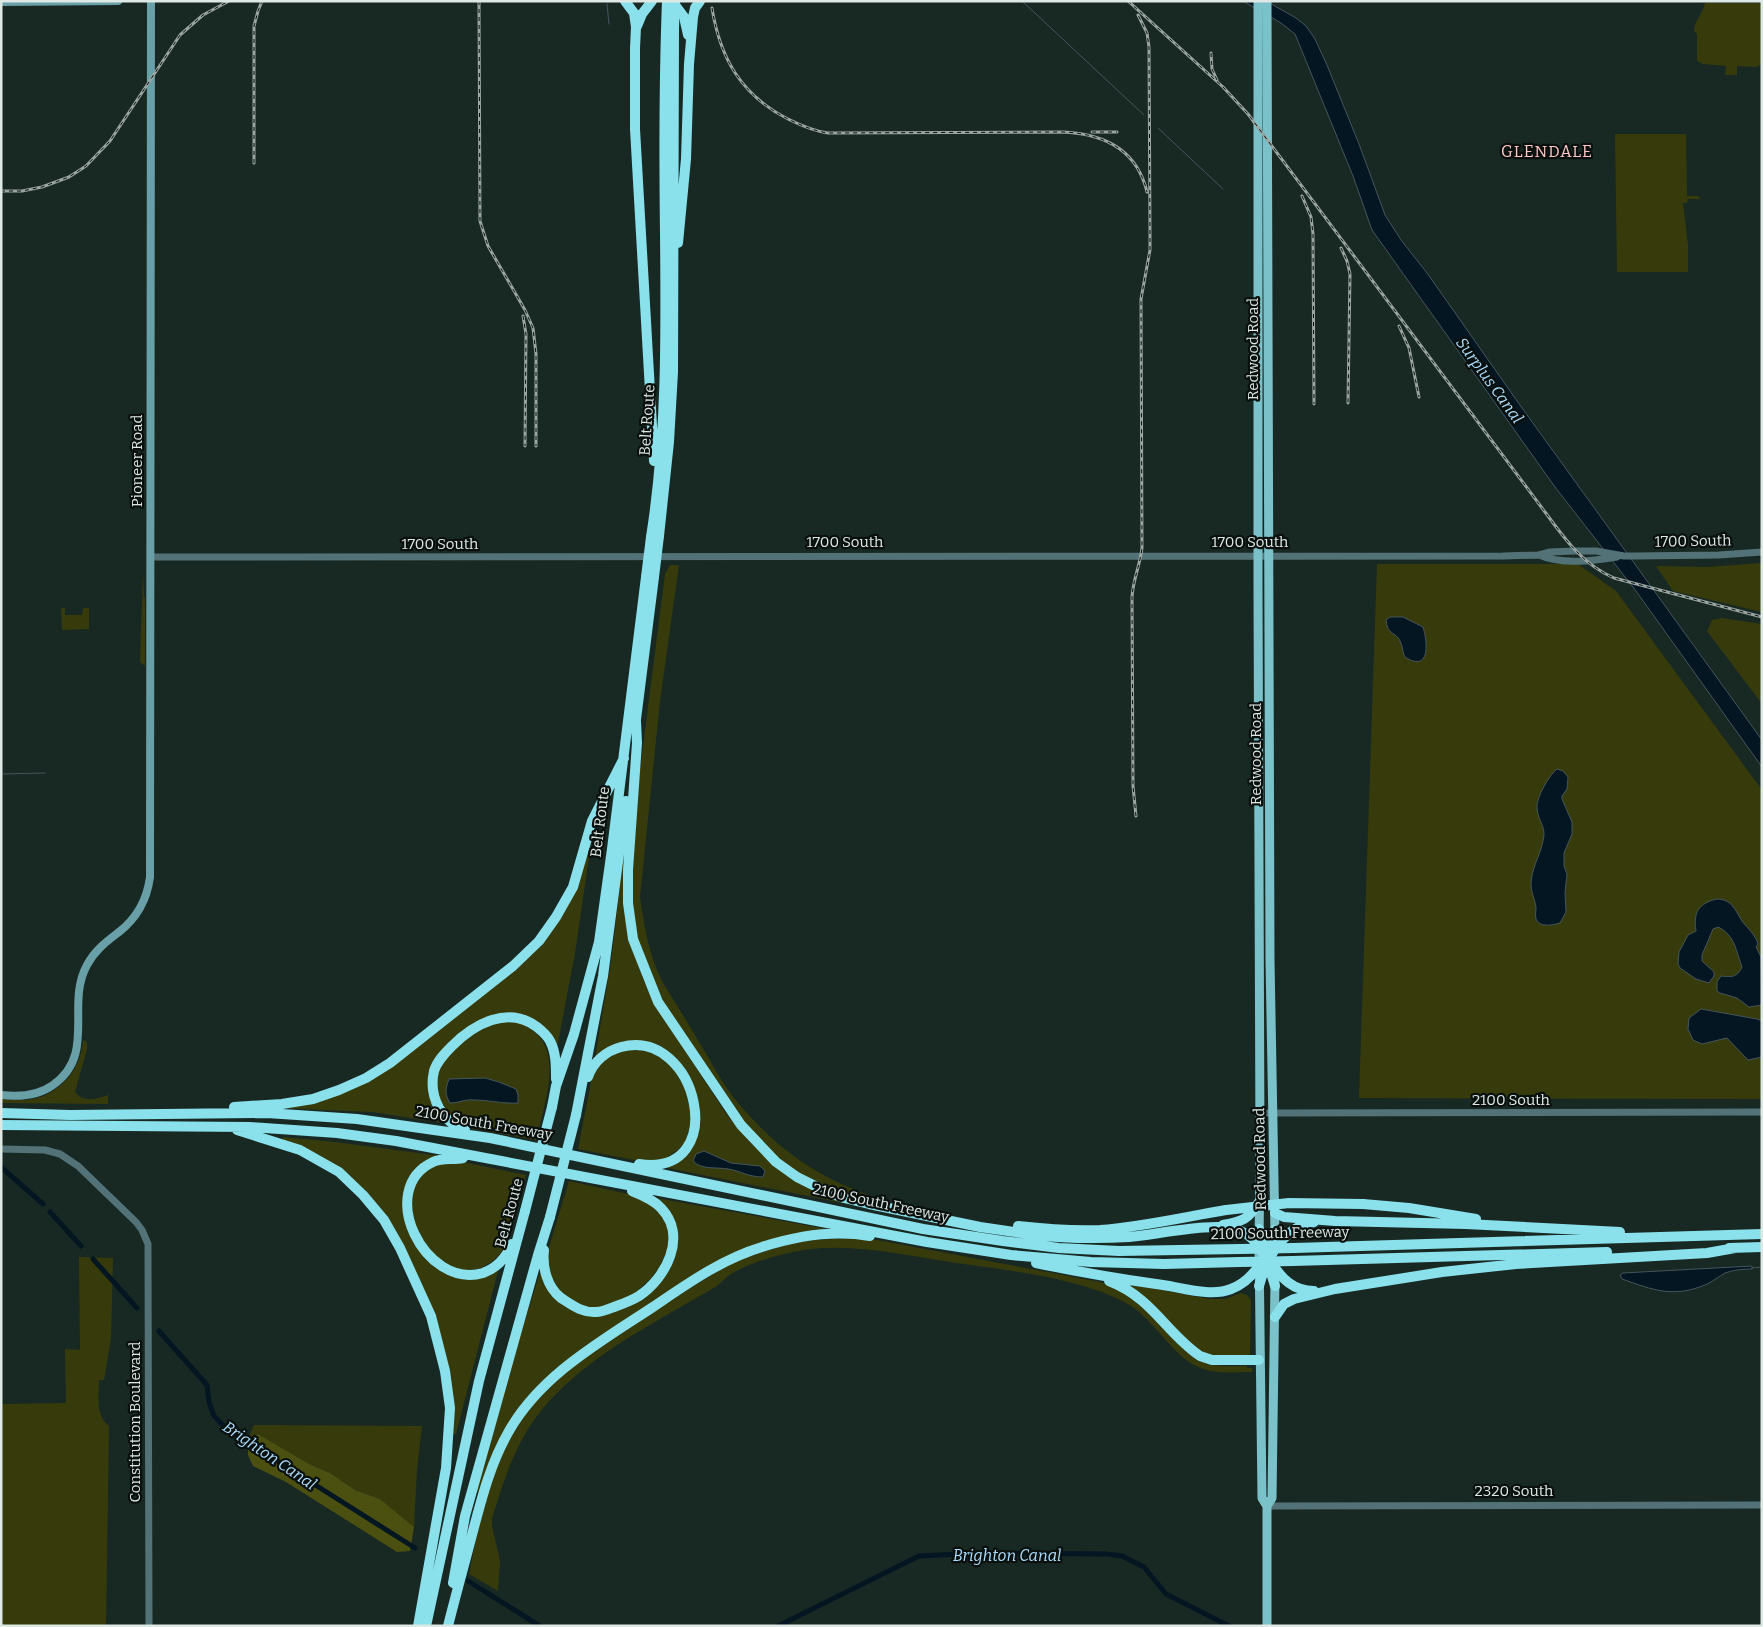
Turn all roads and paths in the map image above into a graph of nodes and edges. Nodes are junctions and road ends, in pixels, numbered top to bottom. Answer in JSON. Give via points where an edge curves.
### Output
{"nodes":[{"id":1,"x":40,"y":1,"type":"edge"},
{"id":2,"x":118,"y":1,"type":"edge"},
{"id":3,"x":151,"y":1,"type":"edge"},
{"id":4,"x":625,"y":1,"type":"edge"},
{"id":5,"x":652,"y":1,"type":"edge"},
{"id":6,"x":667,"y":1,"type":"edge"},
{"id":7,"x":673,"y":1,"type":"edge"},
{"id":8,"x":700,"y":1,"type":"edge"},
{"id":9,"x":1258,"y":1,"type":"edge"},
{"id":10,"x":1266,"y":1,"type":"edge"},
{"id":11,"x":1,"y":2,"type":"edge"},
{"id":12,"x":1262,"y":22,"type":"junction"},
{"id":13,"x":636,"y":27,"type":"junction"},
{"id":14,"x":670,"y":28,"type":"junction"},
{"id":15,"x":689,"y":64,"type":"junction"},
{"id":16,"x":673,"y":294,"type":"junction"},
{"id":17,"x":656,"y":494,"type":"junction"},
{"id":18,"x":655,"y":537,"type":"junction"},
{"id":19,"x":1762,"y":552,"type":"edge"},
{"id":20,"x":1539,"y":555,"type":"junction"},
{"id":21,"x":1258,"y":556,"type":"junction"},
{"id":22,"x":1268,"y":556,"type":"junction"},
{"id":23,"x":1624,"y":556,"type":"junction"},
{"id":24,"x":151,"y":557,"type":"junction"},
{"id":25,"x":650,"y":577,"type":"junction"},
{"id":26,"x":636,"y":721,"type":"junction"},
{"id":27,"x":624,"y":758,"type":"junction"},
{"id":28,"x":556,"y":1086,"type":"junction"},
{"id":29,"x":1,"y":1095,"type":"edge"},
{"id":30,"x":1,"y":1109,"type":"edge"},
{"id":31,"x":577,"y":1111,"type":"junction"},
{"id":32,"x":1762,"y":1112,"type":"edge"},
{"id":33,"x":1,"y":1113,"type":"edge"},
{"id":34,"x":162,"y":1113,"type":"junction"},
{"id":35,"x":1260,"y":1113,"type":"junction"},
{"id":36,"x":1273,"y":1113,"type":"junction"},
{"id":37,"x":70,"y":1115,"type":"junction"},
{"id":38,"x":1,"y":1125,"type":"edge"},
{"id":39,"x":224,"y":1127,"type":"junction"},
{"id":40,"x":490,"y":1138,"type":"junction"},
{"id":41,"x":1,"y":1149,"type":"edge"},
{"id":42,"x":562,"y":1152,"type":"junction"},
{"id":43,"x":472,"y":1156,"type":"junction"},
{"id":44,"x":616,"y":1183,"type":"junction"},
{"id":45,"x":1260,"y":1201,"type":"junction"},
{"id":46,"x":1275,"y":1213,"type":"junction"},
{"id":47,"x":935,"y":1217,"type":"junction"},
{"id":48,"x":1335,"y":1220,"type":"junction"},
{"id":49,"x":897,"y":1223,"type":"junction"},
{"id":50,"x":521,"y":1225,"type":"junction"},
{"id":51,"x":1527,"y":1227,"type":"junction"},
{"id":52,"x":1205,"y":1228,"type":"junction"},
{"id":53,"x":1259,"y":1228,"type":"joint"},
{"id":54,"x":1275,"y":1230,"type":"joint"},
{"id":55,"x":546,"y":1231,"type":"junction"},
{"id":56,"x":1762,"y":1234,"type":"edge"},
{"id":57,"x":1035,"y":1235,"type":"junction"},
{"id":58,"x":1666,"y":1236,"type":"junction"},
{"id":59,"x":927,"y":1242,"type":"junction"},
{"id":60,"x":1762,"y":1247,"type":"edge"},
{"id":61,"x":1735,"y":1248,"type":"junction"},
{"id":62,"x":971,"y":1250,"type":"junction"},
{"id":63,"x":1267,"y":1257,"type":"junction"},
{"id":64,"x":1089,"y":1275,"type":"junction"},
{"id":65,"x":1259,"y":1286,"type":"joint"},
{"id":66,"x":1275,"y":1286,"type":"joint"},
{"id":67,"x":1335,"y":1290,"type":"junction"},
{"id":68,"x":1275,"y":1317,"type":"junction"},
{"id":69,"x":1259,"y":1360,"type":"junction"},
{"id":70,"x":1762,"y":1505,"type":"edge"},
{"id":71,"x":1267,"y":1506,"type":"junction"},
{"id":72,"x":149,"y":1626,"type":"edge"},
{"id":73,"x":418,"y":1626,"type":"edge"},
{"id":74,"x":426,"y":1626,"type":"edge"},
{"id":75,"x":447,"y":1626,"type":"edge"},
{"id":76,"x":1267,"y":1626,"type":"edge"}],
"edges":[{"from":1,"to":2,"type":"main road"},
{"from":1,"to":11,"type":"main road"},
{"from":3,"to":24,"type":"main road","name":"Pioneer Road"},
{"from":4,"to":13,"type":"highway","via":[[634,13]]},
{"from":5,"to":13,"type":"highway","via":[[644,9]]},
{"from":6,"to":14,"type":"highway","name":"Belt Route"},
{"from":7,"to":14,"type":"highway","name":"Belt Route","bridge":true},
{"from":7,"to":15,"type":"highway","via":[[686,24]]},
{"from":8,"to":15,"type":"highway","via":[[694,12]]},
{"from":9,"to":12,"type":"main road","name":"Redwood Road"},
{"from":10,"to":12,"type":"main road","name":"Redwood Road"},
{"from":12,"to":21,"type":"main road","name":"Redwood Road"},
{"from":12,"to":22,"type":"main road","name":"Redwood Road"},
{"from":13,"to":17,"type":"highway","via":[[634,129]]},
{"from":14,"to":16,"type":"highway","name":"Belt Route"},
{"from":14,"to":17,"type":"highway","name":"Belt Route","via":[[665,372]]},
{"from":15,"to":16,"type":"highway","via":[[686,159]]},
{"from":16,"to":18,"type":"highway","name":"Belt Route","via":[[670,422]]},
{"from":17,"to":18,"type":"highway","name":"Belt Route"},
{"from":18,"to":25,"type":"highway","name":"Belt Route","bridge":true},
{"from":19,"to":23,"type":"street","name":"1700 South"},
{"from":20,"to":22,"type":"street","name":"1700 South"},
{"from":20,"to":23,"type":"street","name":"1700 South","via":[[1596,551]]},
{"from":20,"to":23,"type":"street","name":"1700 South","via":[[1549,560]]},
{"from":21,"to":22,"type":"street","name":"1700 South"},
{"from":21,"to":24,"type":"street","name":"1700 South"},
{"from":21,"to":35,"type":"main road","name":"Redwood Road"},
{"from":22,"to":36,"type":"main road","name":"Redwood Road"},
{"from":24,"to":29,"type":"main road","name":"Pioneer Road","via":[[151,869],[146,899],[127,926],[96,952],[83,972],[79,990],[77,1051],[68,1070],[59,1081],[42,1092],[23,1096]]},
{"from":25,"to":26,"type":"highway","name":"Belt Route"},
{"from":25,"to":27,"type":"highway","name":"Belt Route"},
{"from":26,"to":31,"type":"highway","name":"Belt Route","via":[[604,976]]},
{"from":26,"to":47,"type":"highway","via":[[628,903],[633,939],[658,1002],[741,1125],[776,1162],[812,1185],[844,1198]]},
{"from":27,"to":28,"type":"highway","name":"Belt Route","via":[[599,942]]},
{"from":27,"to":34,"type":"highway","via":[[592,820],[573,887],[539,941],[513,966],[390,1063],[366,1078],[313,1099]]},
{"from":28,"to":40,"type":"highway","via":[[551,1042],[532,1024],[502,1017],[470,1030],[442,1056],[434,1070],[434,1100],[442,1113],[460,1128]]},
{"from":28,"to":50,"type":"highway","name":"Belt Route","bridge":true},
{"from":30,"to":37,"type":"highway"},
{"from":31,"to":42,"type":"highway","via":[[592,1068],[600,1058],[618,1047],[631,1044],[653,1048],[673,1061],[687,1082],[695,1107],[693,1139],[683,1152],[662,1164],[646,1165]]},
{"from":31,"to":55,"type":"highway","name":"Belt Route","bridge":true},
{"from":32,"to":36,"type":"street","name":"2100 South"},
{"from":33,"to":37,"type":"highway","name":"2100 South Freeway"},
{"from":34,"to":37,"type":"highway","name":"2100 South Freeway"},
{"from":34,"to":40,"type":"highway","name":"2100 South Freeway","via":[[266,1113],[357,1119]]},
{"from":35,"to":36,"type":"street","name":"2100 South"},
{"from":35,"to":45,"type":"main road","name":"Redwood Road"},
{"from":36,"to":46,"type":"main road","name":"Redwood Road"},
{"from":38,"to":39,"type":"highway","name":"2100 South Freeway"},
{"from":39,"to":43,"type":"highway","name":"2100 South Freeway","via":[[380,1138]]},
{"from":39,"to":73,"type":"highway","via":[[300,1150],[339,1172],[384,1220],[432,1316],[450,1408],[446,1468]]},
{"from":40,"to":42,"type":"highway","name":"2100 South Freeway"},
{"from":41,"to":72,"type":"street","name":"Constitution Boulevard","via":[[45,1150],[60,1154],[78,1166],[136,1222],[146,1238]]},
{"from":42,"to":49,"type":"highway","name":"2100 South Freeway"},
{"from":43,"to":44,"type":"highway","name":"2100 South Freeway"},
{"from":43,"to":50,"type":"highway","via":[[434,1161],[416,1176],[410,1187],[407,1208],[410,1223],[425,1252],[447,1270],[474,1275],[497,1266],[510,1250]]},
{"from":44,"to":55,"type":"highway","via":[[657,1204],[673,1230],[674,1242],[669,1261],[639,1296],[597,1312],[575,1308],[557,1294],[546,1275]]},
{"from":44,"to":59,"type":"highway","name":"2100 South Freeway"},
{"from":45,"to":52,"type":"highway","via":[[1246,1219]]},
{"from":45,"to":53,"type":"main road","name":"Redwood Road"},
{"from":46,"to":48,"type":"highway","via":[[1284,1217]]},
{"from":46,"to":54,"type":"main road","name":"Redwood Road"},
{"from":47,"to":51,"type":"highway","bridge":true,"via":[[1076,1230],[1121,1228],[1254,1206],[1318,1203],[1409,1208]]},
{"from":47,"to":57,"type":"highway"},
{"from":48,"to":51,"type":"highway"},
{"from":48,"to":63,"type":"highway","via":[[1300,1226]]},
{"from":49,"to":57,"type":"highway"},
{"from":49,"to":58,"type":"highway","name":"2100 South Freeway","bridge":true,"via":[[1003,1242],[1119,1251]]},
{"from":50,"to":74,"type":"highway","name":"Belt Route","via":[[479,1381]]},
{"from":51,"to":58,"type":"highway"},
{"from":52,"to":57,"type":"highway","via":[[1118,1237]]},
{"from":52,"to":63,"type":"highway","via":[[1236,1229],[1247,1235]]},
{"from":53,"to":63,"type":"highway"},
{"from":54,"to":63,"type":"highway"},
{"from":55,"to":75,"type":"highway","name":"Belt Route","via":[[465,1516]]},
{"from":56,"to":58,"type":"highway","name":"2100 South Freeway"},
{"from":59,"to":62,"type":"highway","name":"2100 South Freeway"},
{"from":59,"to":75,"type":"highway","via":[[817,1235],[761,1247],[694,1280],[556,1374],[526,1404],[495,1458]]},
{"from":60,"to":61,"type":"highway","name":"2100 South Freeway"},
{"from":61,"to":62,"type":"highway","name":"2100 South Freeway","bridge":true,"via":[[1164,1264],[1031,1258]]},
{"from":61,"to":67,"type":"highway","via":[[1707,1253],[1481,1268]]},
{"from":62,"to":64,"type":"highway"},
{"from":63,"to":64,"type":"highway","via":[[1238,1286],[1218,1292]]},
{"from":63,"to":65,"type":"highway"},
{"from":63,"to":66,"type":"highway"},
{"from":63,"to":67,"type":"highway","via":[[1285,1280],[1298,1289]]},
{"from":64,"to":69,"type":"highway","via":[[1124,1287],[1142,1299],[1200,1356],[1212,1360]]},
{"from":65,"to":69,"type":"main road"},
{"from":66,"to":68,"type":"main road"},
{"from":67,"to":68,"type":"highway","via":[[1291,1299]]},
{"from":68,"to":71,"type":"main road","via":[[1272,1498]]},
{"from":69,"to":71,"type":"main road","via":[[1262,1498]]},
{"from":70,"to":71,"type":"street","name":"2320 South"},
{"from":71,"to":76,"type":"main road"}]}
